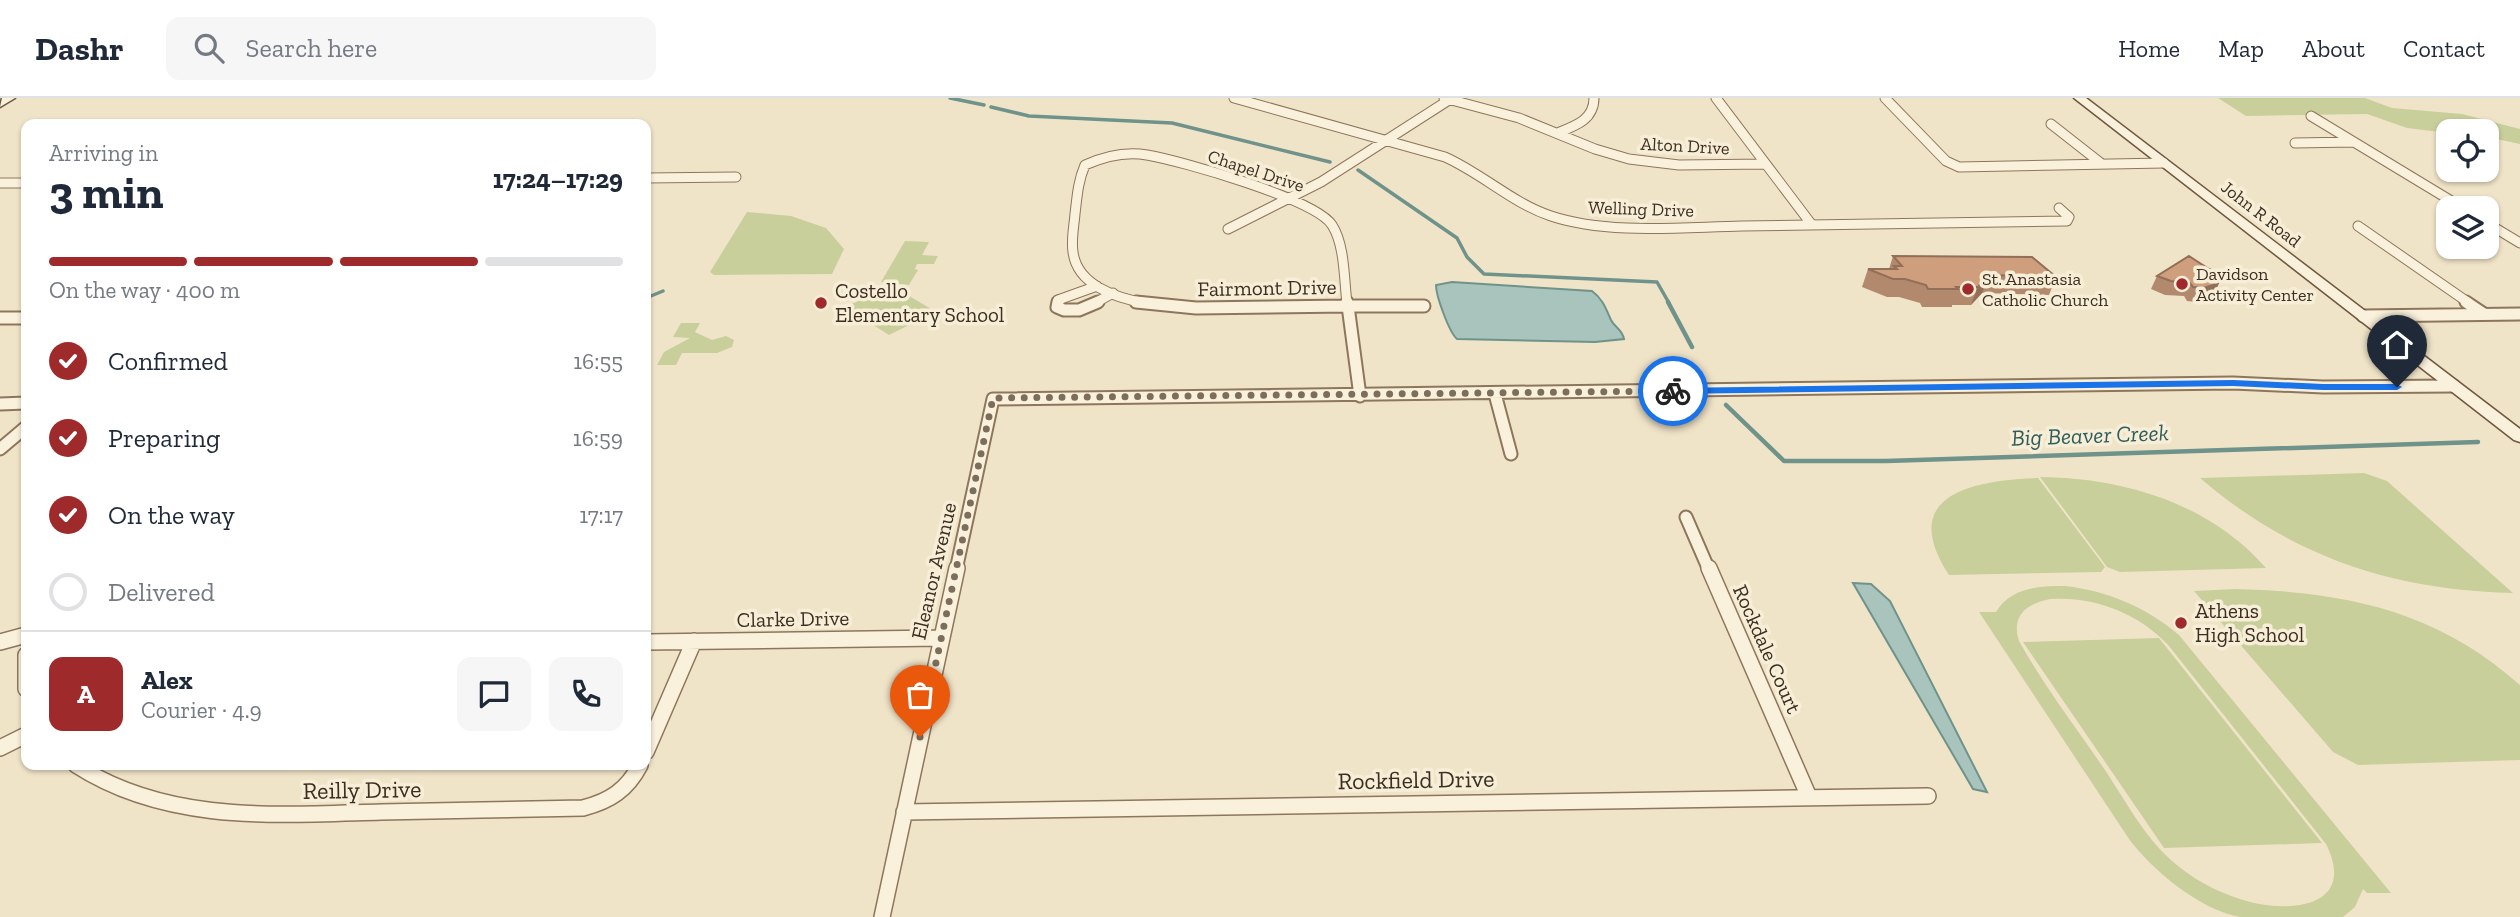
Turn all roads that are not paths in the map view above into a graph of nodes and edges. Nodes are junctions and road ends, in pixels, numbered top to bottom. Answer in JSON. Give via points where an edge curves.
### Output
{"nodes":[{"id":1,"x":10,"y":98,"type":"edge"},
{"id":2,"x":1234,"y":98,"type":"edge"},
{"id":3,"x":1449,"y":98,"type":"edge"},
{"id":4,"x":1594,"y":98,"type":"edge"},
{"id":5,"x":1716,"y":98,"type":"edge"},
{"id":6,"x":1885,"y":98,"type":"edge"},
{"id":7,"x":2079,"y":98,"type":"edge"},
{"id":8,"x":0,"y":104,"type":"edge"},
{"id":9,"x":2311,"y":116,"type":"dead end"},
{"id":10,"x":2051,"y":124,"type":"dead end"},
{"id":11,"x":1557,"y":133,"type":"junction"},
{"id":12,"x":1387,"y":140,"type":"junction"},
{"id":13,"x":2354,"y":142,"type":"junction"},
{"id":14,"x":2295,"y":143,"type":"dead end"},
{"id":15,"x":1117,"y":154,"type":"joint"},
{"id":16,"x":1766,"y":164,"type":"junction"},
{"id":17,"x":2102,"y":164,"type":"junction"},
{"id":18,"x":2076,"y":166,"type":"junction"},
{"id":19,"x":2169,"y":167,"type":"junction"},
{"id":20,"x":736,"y":177,"type":"dead end"},
{"id":21,"x":651,"y":178,"type":"edge"},
{"id":22,"x":0,"y":183,"type":"edge"},
{"id":23,"x":21,"y":183,"type":"edge"},
{"id":24,"x":2443,"y":196,"type":"edge"},
{"id":25,"x":1292,"y":198,"type":"junction"},
{"id":26,"x":2059,"y":208,"type":"dead end"},
{"id":27,"x":2069,"y":217,"type":"joint"},
{"id":28,"x":1812,"y":225,"type":"junction"},
{"id":29,"x":2358,"y":226,"type":"dead end"},
{"id":30,"x":1228,"y":229,"type":"dead end"},
{"id":31,"x":2499,"y":230,"type":"edge"},
{"id":32,"x":2520,"y":243,"type":"edge"},
{"id":33,"x":1097,"y":286,"type":"junction"},
{"id":34,"x":1113,"y":293,"type":"junction"},
{"id":35,"x":1347,"y":306,"type":"junction"},
{"id":36,"x":1424,"y":306,"type":"dead end"},
{"id":37,"x":2485,"y":314,"type":"junction"},
{"id":38,"x":2520,"y":314,"type":"edge"},
{"id":39,"x":2363,"y":316,"type":"junction"},
{"id":40,"x":0,"y":318,"type":"edge"},
{"id":41,"x":21,"y":318,"type":"edge"},
{"id":42,"x":2454,"y":386,"type":"junction"},
{"id":43,"x":1495,"y":394,"type":"junction"},
{"id":44,"x":1360,"y":396,"type":"junction"},
{"id":45,"x":21,"y":403,"type":"edge"},
{"id":46,"x":0,"y":404,"type":"edge"},
{"id":47,"x":21,"y":431,"type":"edge"},
{"id":48,"x":2520,"y":437,"type":"edge"},
{"id":49,"x":0,"y":449,"type":"edge"},
{"id":50,"x":1511,"y":454,"type":"dead end"},
{"id":51,"x":1686,"y":517,"type":"dead end"},
{"id":52,"x":21,"y":636,"type":"edge"},
{"id":53,"x":940,"y":638,"type":"junction"},
{"id":54,"x":694,"y":641,"type":"junction"},
{"id":55,"x":0,"y":642,"type":"edge"},
{"id":56,"x":651,"y":642,"type":"edge"},
{"id":57,"x":21,"y":738,"type":"edge"},
{"id":58,"x":651,"y":740,"type":"edge"},
{"id":59,"x":0,"y":748,"type":"edge"},
{"id":60,"x":84,"y":770,"type":"edge"},
{"id":61,"x":637,"y":770,"type":"edge"},
{"id":62,"x":1928,"y":796,"type":"dead end"},
{"id":63,"x":1809,"y":797,"type":"junction"},
{"id":64,"x":904,"y":812,"type":"junction"},
{"id":65,"x":882,"y":917,"type":"edge"}],
"edges":[{"from":1,"to":8,"type":"main road"},
{"from":2,"to":12,"type":"street","name":"Welling Drive"},
{"from":3,"to":11,"type":"street","name":"Alton Drive"},
{"from":3,"to":12,"type":"street"},
{"from":4,"to":11,"type":"street","via":[[1590,116]]},
{"from":5,"to":16,"type":"street"},
{"from":6,"to":18,"type":"street","via":[[1954,165]]},
{"from":7,"to":19,"type":"main road","name":"John R Road"},
{"from":9,"to":13,"type":"street"},
{"from":10,"to":17,"type":"street"},
{"from":11,"to":16,"type":"street","name":"Alton Drive","via":[[1604,152],[1654,163]]},
{"from":12,"to":25,"type":"street"},
{"from":12,"to":28,"type":"street","name":"Welling Drive","via":[[1444,156],[1512,200],[1567,220],[1616,227]]},
{"from":13,"to":14,"type":"street"},
{"from":13,"to":24,"type":"street"},
{"from":15,"to":25,"type":"street","name":"Chapel Drive","via":[[1176,162]]},
{"from":15,"to":33,"type":"street","name":"Fairmont Drive","via":[[1093,155],[1081,173],[1072,252],[1083,276]]},
{"from":16,"to":28,"type":"street"},
{"from":17,"to":18,"type":"street"},
{"from":17,"to":19,"type":"street"},
{"from":18,"to":19,"type":"street","via":[[2109,172]]},
{"from":19,"to":39,"type":"main road","name":"John R Road"},
{"from":20,"to":21,"type":"street"},
{"from":22,"to":23,"type":"street"},
{"from":25,"to":30,"type":"street"},
{"from":25,"to":35,"type":"street","name":"Chapel Drive","via":[[1317,210],[1336,233]]},
{"from":26,"to":27,"type":"street"},
{"from":27,"to":28,"type":"street","name":"Welling Drive","via":[[2054,223]]},
{"from":29,"to":37,"type":"street"},
{"from":31,"to":32,"type":"street"},
{"from":33,"to":34,"type":"street","name":"Fairmont Drive"},
{"from":33,"to":34,"type":"street","via":[[1065,296],[1056,307],[1077,311]]},
{"from":34,"to":35,"type":"street","name":"Fairmont Drive","via":[[1171,307]]},
{"from":35,"to":36,"type":"street","name":"Fairmont Drive"},
{"from":35,"to":44,"type":"street","name":"Chapel Drive"},
{"from":37,"to":38,"type":"street"},
{"from":37,"to":39,"type":"street"},
{"from":39,"to":42,"type":"main road","name":"John R Road"},
{"from":40,"to":41,"type":"street"},
{"from":42,"to":43,"type":"street","via":[[2233,383]]},
{"from":42,"to":48,"type":"main road","name":"John R Road"},
{"from":43,"to":44,"type":"street"},
{"from":43,"to":50,"type":"street"},
{"from":44,"to":53,"type":"street","name":"Eleanor Avenue","via":[[993,398]]},
{"from":45,"to":46,"type":"street"},
{"from":47,"to":49,"type":"street"},
{"from":51,"to":63,"type":"street","name":"Rockdale Court"},
{"from":52,"to":55,"type":"street"},
{"from":53,"to":54,"type":"street","name":"Clarke Drive"},
{"from":53,"to":64,"type":"street","name":"Eleanor Avenue"},
{"from":54,"to":56,"type":"street","name":"Clarke Drive"},
{"from":54,"to":58,"type":"street"},
{"from":57,"to":59,"type":"street"},
{"from":60,"to":61,"type":"street","name":"Reilly Drive","via":[[149,799],[259,815],[583,808],[611,800],[629,785]]},
{"from":62,"to":63,"type":"street","name":"Rockfield Drive"},
{"from":63,"to":64,"type":"street","name":"Rockfield Drive"},
{"from":64,"to":65,"type":"street","name":"Eleanor Avenue"}]}
